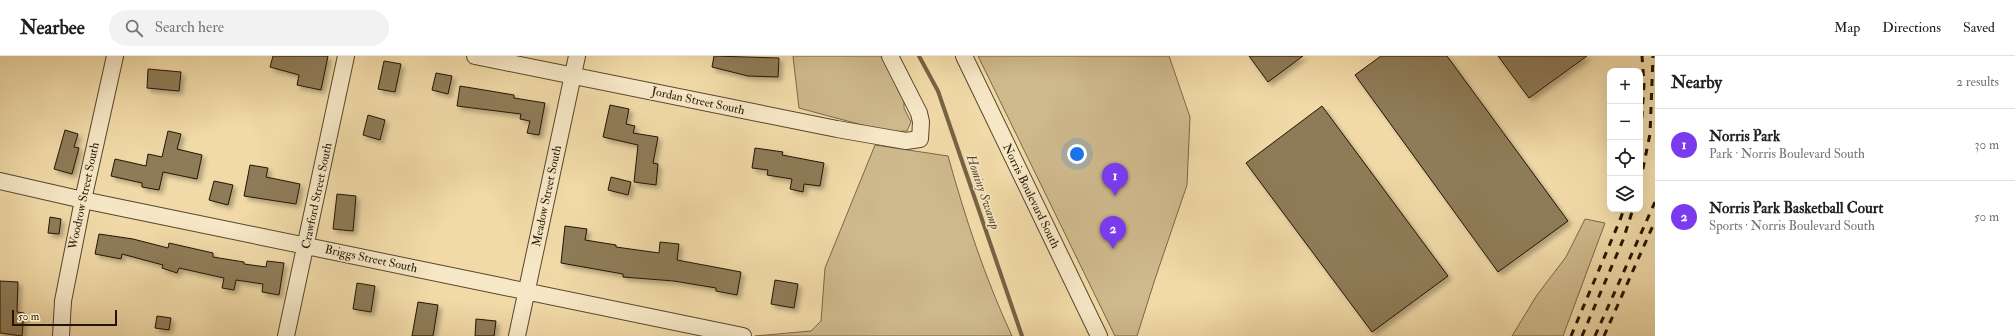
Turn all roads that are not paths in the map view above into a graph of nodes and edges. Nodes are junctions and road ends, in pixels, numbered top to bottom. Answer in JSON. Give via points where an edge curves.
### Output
{"nodes":[{"id":1,"x":114,"y":56,"type":"edge"},
{"id":2,"x":346,"y":56,"type":"edge"},
{"id":3,"x":475,"y":56,"type":"edge"},
{"id":4,"x":577,"y":56,"type":"edge"},
{"id":5,"x":890,"y":56,"type":"edge"},
{"id":6,"x":964,"y":56,"type":"edge"},
{"id":7,"x":572,"y":76,"type":"junction"},
{"id":8,"x":0,"y":181,"type":"edge"},
{"id":9,"x":83,"y":200,"type":"junction"},
{"id":10,"x":306,"y":246,"type":"junction"},
{"id":11,"x":526,"y":291,"type":"junction"},
{"id":12,"x":61,"y":336,"type":"edge"},
{"id":13,"x":286,"y":336,"type":"edge"},
{"id":14,"x":517,"y":336,"type":"edge"},
{"id":15,"x":743,"y":336,"type":"edge"},
{"id":16,"x":1099,"y":336,"type":"edge"}],
"edges":[{"from":1,"to":9,"type":"street","name":"Woodrow Street South"},
{"from":2,"to":10,"type":"street","name":"Crawford Street South"},
{"from":3,"to":7,"type":"street","name":"Jordan Street South"},
{"from":4,"to":7,"type":"street","name":"Meadow Street South"},
{"from":5,"to":7,"type":"street","name":"Jordan Street South","via":[[919,113],[920,139],[906,141],[836,130]]},
{"from":6,"to":16,"type":"street","name":"Norris Boulevard South"},
{"from":7,"to":11,"type":"street","name":"Meadow Street South"},
{"from":8,"to":9,"type":"street","name":"Briggs Street South"},
{"from":9,"to":10,"type":"street","name":"Briggs Street South"},
{"from":9,"to":12,"type":"street","name":"Woodrow Street South","via":[[63,301]]},
{"from":10,"to":11,"type":"street","name":"Briggs Street South"},
{"from":10,"to":13,"type":"street","name":"Crawford Street South"},
{"from":11,"to":14,"type":"street","name":"Meadow Street South"},
{"from":11,"to":15,"type":"street","name":"Briggs Street South"}]}
